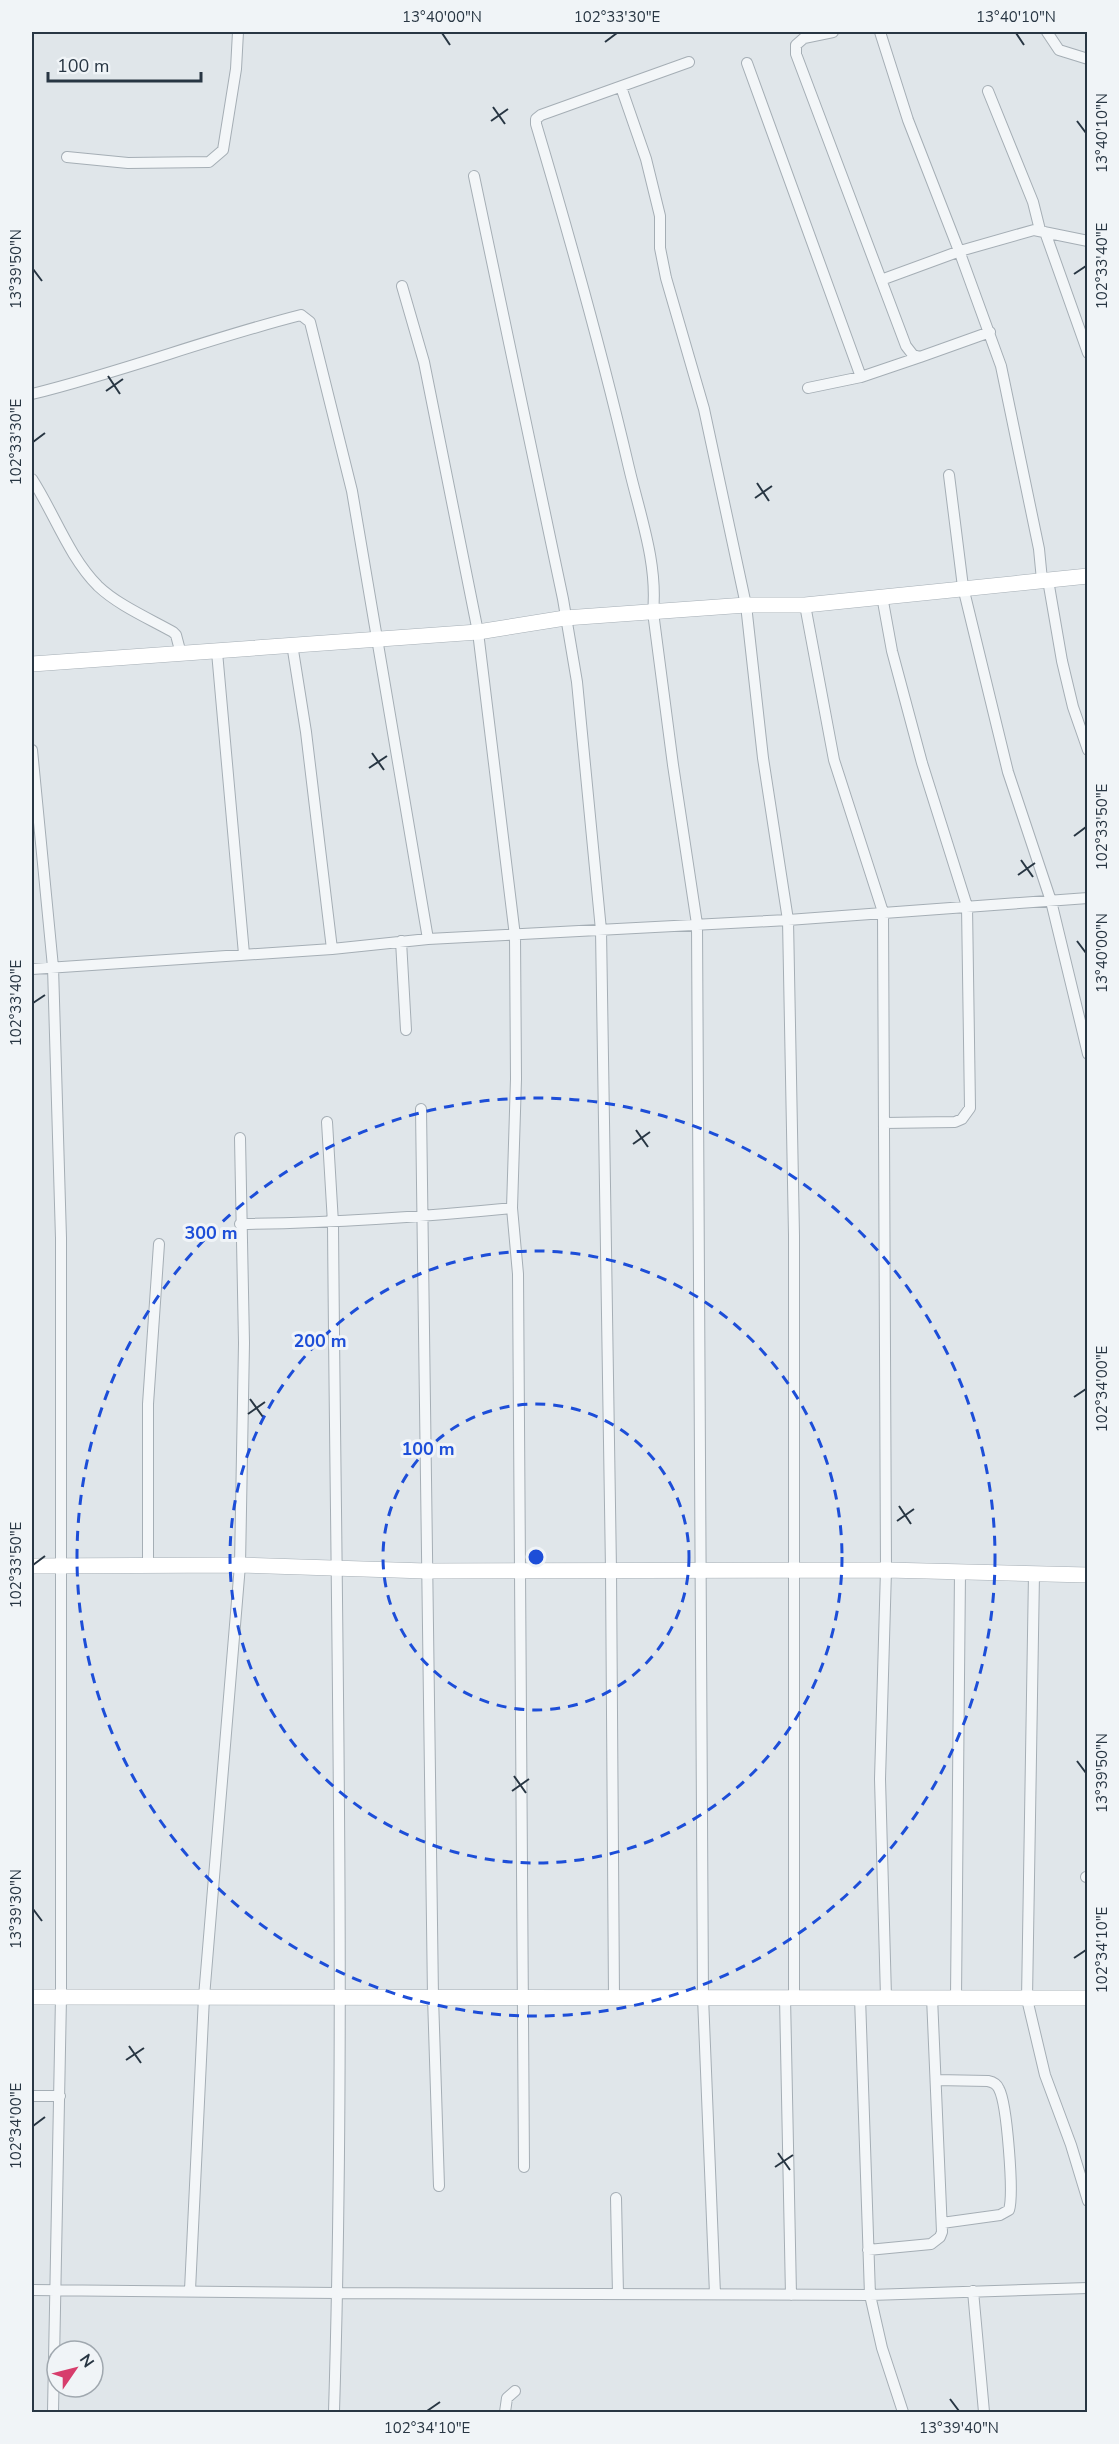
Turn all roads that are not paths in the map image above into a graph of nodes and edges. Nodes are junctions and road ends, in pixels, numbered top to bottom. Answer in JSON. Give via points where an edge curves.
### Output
{"nodes":[{"id":1,"x":238,"y":32,"type":"edge"},
{"id":2,"x":833,"y":32,"type":"edge"},
{"id":3,"x":880,"y":32,"type":"edge"},
{"id":4,"x":1047,"y":32,"type":"edge"},
{"id":5,"x":1088,"y":59,"type":"edge"},
{"id":6,"x":690,"y":62,"type":"dead end"},
{"id":7,"x":747,"y":63,"type":"dead end"},
{"id":8,"x":621,"y":87,"type":"junction"},
{"id":9,"x":988,"y":91,"type":"dead end"},
{"id":10,"x":67,"y":157,"type":"dead end"},
{"id":11,"x":474,"y":176,"type":"dead end"},
{"id":12,"x":1042,"y":231,"type":"junction"},
{"id":13,"x":1088,"y":241,"type":"edge"},
{"id":14,"x":960,"y":251,"type":"junction"},
{"id":15,"x":881,"y":280,"type":"junction"},
{"id":16,"x":402,"y":286,"type":"dead end"},
{"id":17,"x":990,"y":332,"type":"junction"},
{"id":18,"x":1088,"y":353,"type":"edge"},
{"id":19,"x":920,"y":357,"type":"junction"},
{"id":20,"x":861,"y":377,"type":"junction"},
{"id":21,"x":808,"y":388,"type":"dead end"},
{"id":22,"x":32,"y":394,"type":"edge"},
{"id":23,"x":949,"y":475,"type":"dead end"},
{"id":24,"x":32,"y":479,"type":"edge"},
{"id":25,"x":1088,"y":576,"type":"edge"},
{"id":26,"x":1045,"y":580,"type":"junction"},
{"id":27,"x":963,"y":587,"type":"junction"},
{"id":28,"x":882,"y":596,"type":"junction"},
{"id":29,"x":746,"y":605,"type":"junction"},
{"id":30,"x":805,"y":605,"type":"junction"},
{"id":31,"x":653,"y":612,"type":"junction"},
{"id":32,"x":565,"y":618,"type":"junction"},
{"id":33,"x":478,"y":632,"type":"junction"},
{"id":34,"x":378,"y":639,"type":"junction"},
{"id":35,"x":292,"y":644,"type":"junction"},
{"id":36,"x":217,"y":652,"type":"junction"},
{"id":37,"x":181,"y":654,"type":"junction"},
{"id":38,"x":32,"y":664,"type":"edge"},
{"id":39,"x":32,"y":750,"type":"edge"},
{"id":40,"x":1088,"y":750,"type":"edge"},
{"id":41,"x":1088,"y":898,"type":"edge"},
{"id":42,"x":1052,"y":901,"type":"junction"},
{"id":43,"x":967,"y":906,"type":"junction"},
{"id":44,"x":883,"y":912,"type":"junction"},
{"id":45,"x":788,"y":920,"type":"junction"},
{"id":46,"x":697,"y":924,"type":"junction"},
{"id":47,"x":601,"y":930,"type":"junction"},
{"id":48,"x":515,"y":936,"type":"junction"},
{"id":49,"x":428,"y":939,"type":"junction"},
{"id":50,"x":401,"y":941,"type":"junction"},
{"id":51,"x":332,"y":949,"type":"junction"},
{"id":52,"x":244,"y":954,"type":"junction"},
{"id":53,"x":53,"y":967,"type":"junction"},
{"id":54,"x":32,"y":969,"type":"edge"},
{"id":55,"x":406,"y":1030,"type":"dead end"},
{"id":56,"x":1088,"y":1054,"type":"edge"},
{"id":57,"x":421,"y":1109,"type":"dead end"},
{"id":58,"x":327,"y":1122,"type":"dead end"},
{"id":59,"x":884,"y":1123,"type":"junction"},
{"id":60,"x":240,"y":1138,"type":"dead end"},
{"id":61,"x":512,"y":1208,"type":"junction"},
{"id":62,"x":422,"y":1217,"type":"junction"},
{"id":63,"x":333,"y":1223,"type":"junction"},
{"id":64,"x":240,"y":1224,"type":"junction"},
{"id":65,"x":159,"y":1244,"type":"dead end"},
{"id":66,"x":240,"y":1565,"type":"junction"},
{"id":67,"x":32,"y":1566,"type":"edge"},
{"id":68,"x":148,"y":1566,"type":"junction"},
{"id":69,"x":62,"y":1567,"type":"junction"},
{"id":70,"x":335,"y":1568,"type":"junction"},
{"id":71,"x":611,"y":1570,"type":"junction"},
{"id":72,"x":701,"y":1570,"type":"junction"},
{"id":73,"x":795,"y":1570,"type":"junction"},
{"id":74,"x":886,"y":1570,"type":"junction"},
{"id":75,"x":426,"y":1571,"type":"junction"},
{"id":76,"x":520,"y":1571,"type":"junction"},
{"id":77,"x":960,"y":1572,"type":"junction"},
{"id":78,"x":1034,"y":1574,"type":"junction"},
{"id":79,"x":1088,"y":1575,"type":"edge"},
{"id":80,"x":32,"y":1997,"type":"edge"},
{"id":81,"x":61,"y":1997,"type":"junction"},
{"id":82,"x":204,"y":1997,"type":"junction"},
{"id":83,"x":339,"y":1997,"type":"junction"},
{"id":84,"x":433,"y":1997,"type":"junction"},
{"id":85,"x":524,"y":1997,"type":"junction"},
{"id":86,"x":614,"y":1997,"type":"junction"},
{"id":87,"x":703,"y":1997,"type":"junction"},
{"id":88,"x":789,"y":1997,"type":"junction"},
{"id":89,"x":860,"y":1997,"type":"junction"},
{"id":90,"x":886,"y":1997,"type":"junction"},
{"id":91,"x":932,"y":1997,"type":"junction"},
{"id":92,"x":956,"y":1997,"type":"junction"},
{"id":93,"x":1088,"y":1998,"type":"edge"},
{"id":94,"x":1027,"y":1999,"type":"junction"},
{"id":95,"x":936,"y":2079,"type":"junction"},
{"id":96,"x":32,"y":2096,"type":"edge"},
{"id":97,"x":60,"y":2096,"type":"junction"},
{"id":98,"x":524,"y":2167,"type":"dead end"},
{"id":99,"x":439,"y":2186,"type":"dead end"},
{"id":100,"x":616,"y":2198,"type":"dead end"},
{"id":101,"x":1088,"y":2201,"type":"edge"},
{"id":102,"x":942,"y":2223,"type":"junction"},
{"id":103,"x":868,"y":2250,"type":"junction"},
{"id":104,"x":1088,"y":2288,"type":"edge"},
{"id":105,"x":32,"y":2290,"type":"edge"},
{"id":106,"x":55,"y":2290,"type":"junction"},
{"id":107,"x":190,"y":2290,"type":"junction"},
{"id":108,"x":973,"y":2291,"type":"junction"},
{"id":109,"x":337,"y":2293,"type":"junction"},
{"id":110,"x":618,"y":2294,"type":"junction"},
{"id":111,"x":715,"y":2294,"type":"junction"},
{"id":112,"x":791,"y":2295,"type":"junction"},
{"id":113,"x":870,"y":2295,"type":"junction"},
{"id":114,"x":515,"y":2391,"type":"dead end"},
{"id":115,"x":53,"y":2412,"type":"edge"},
{"id":116,"x":334,"y":2412,"type":"edge"},
{"id":117,"x":505,"y":2412,"type":"edge"},
{"id":118,"x":903,"y":2412,"type":"edge"},
{"id":119,"x":984,"y":2412,"type":"edge"}],
"edges":[{"from":1,"to":10,"type":"street","via":[[225,139],[217,158],[209,162],[128,163]]},
{"from":2,"to":15,"type":"street","via":[[800,40],[796,54]]},
{"from":3,"to":14,"type":"street"},
{"from":4,"to":5,"type":"street","via":[[1059,50]]},
{"from":6,"to":8,"type":"street"},
{"from":7,"to":20,"type":"street"},
{"from":8,"to":29,"type":"street","via":[[646,159],[660,216],[660,248],[666,278],[704,409]]},
{"from":8,"to":31,"type":"street","via":[[541,115],[536,124],[619,423],[650,559],[655,589]]},
{"from":9,"to":12,"type":"street"},
{"from":11,"to":32,"type":"street"},
{"from":12,"to":13,"type":"street"},
{"from":12,"to":14,"type":"street","via":[[1024,232]]},
{"from":12,"to":18,"type":"street"},
{"from":14,"to":15,"type":"street"},
{"from":14,"to":17,"type":"street"},
{"from":15,"to":19,"type":"street","via":[[906,346]]},
{"from":16,"to":33,"type":"street","via":[[424,362]]},
{"from":17,"to":19,"type":"street"},
{"from":17,"to":26,"type":"street","via":[[1008,394]]},
{"from":19,"to":20,"type":"street"},
{"from":20,"to":21,"type":"street"},
{"from":22,"to":34,"type":"street","via":[[90,380],[258,326],[301,315],[306,318],[352,492]]},
{"from":23,"to":27,"type":"street"},
{"from":24,"to":37,"type":"street","via":[[87,573],[99,587],[173,632]]},
{"from":25,"to":26,"type":"street"},
{"from":26,"to":27,"type":"street"},
{"from":26,"to":40,"type":"street","via":[[1073,707]]},
{"from":27,"to":28,"type":"street"},
{"from":27,"to":42,"type":"street","via":[[1008,771]]},
{"from":28,"to":30,"type":"street"},
{"from":28,"to":43,"type":"street","via":[[892,651],[922,763]]},
{"from":29,"to":30,"type":"street"},
{"from":29,"to":31,"type":"street"},
{"from":29,"to":45,"type":"street","via":[[763,758]]},
{"from":30,"to":44,"type":"street","via":[[834,760]]},
{"from":31,"to":32,"type":"street"},
{"from":31,"to":46,"type":"street"},
{"from":32,"to":33,"type":"street"},
{"from":32,"to":47,"type":"street","via":[[576,682]]},
{"from":33,"to":34,"type":"street"},
{"from":33,"to":48,"type":"street"},
{"from":34,"to":35,"type":"street"},
{"from":34,"to":49,"type":"street"},
{"from":35,"to":36,"type":"street"},
{"from":35,"to":51,"type":"street"},
{"from":36,"to":37,"type":"street"},
{"from":36,"to":52,"type":"street"},
{"from":37,"to":38,"type":"street"},
{"from":39,"to":53,"type":"street"},
{"from":41,"to":42,"type":"street"},
{"from":42,"to":43,"type":"street"},
{"from":42,"to":56,"type":"street"},
{"from":43,"to":44,"type":"street"},
{"from":43,"to":59,"type":"street","via":[[970,1108],[955,1122]]},
{"from":44,"to":45,"type":"street"},
{"from":44,"to":59,"type":"street"},
{"from":45,"to":46,"type":"street"},
{"from":45,"to":73,"type":"street"},
{"from":46,"to":47,"type":"street"},
{"from":46,"to":72,"type":"street"},
{"from":47,"to":48,"type":"street"},
{"from":47,"to":71,"type":"street"},
{"from":48,"to":49,"type":"street"},
{"from":48,"to":61,"type":"street"},
{"from":49,"to":50,"type":"street"},
{"from":50,"to":51,"type":"street"},
{"from":50,"to":55,"type":"street"},
{"from":51,"to":52,"type":"street"},
{"from":52,"to":53,"type":"street"},
{"from":53,"to":54,"type":"street"},
{"from":53,"to":69,"type":"street","via":[[61,1216]]},
{"from":57,"to":62,"type":"street"},
{"from":58,"to":63,"type":"street"},
{"from":59,"to":74,"type":"street"},
{"from":60,"to":64,"type":"street"},
{"from":61,"to":62,"type":"street"},
{"from":61,"to":76,"type":"street","via":[[518,1274]]},
{"from":62,"to":63,"type":"street"},
{"from":62,"to":75,"type":"street"},
{"from":63,"to":64,"type":"street"},
{"from":63,"to":70,"type":"street"},
{"from":64,"to":66,"type":"street","via":[[244,1343]]},
{"from":65,"to":68,"type":"street","via":[[148,1404]]},
{"from":66,"to":68,"type":"street"},
{"from":66,"to":70,"type":"street"},
{"from":66,"to":82,"type":"street"},
{"from":67,"to":69,"type":"street"},
{"from":68,"to":69,"type":"street"},
{"from":69,"to":81,"type":"street"},
{"from":70,"to":75,"type":"street"},
{"from":70,"to":83,"type":"street"},
{"from":71,"to":72,"type":"street"},
{"from":71,"to":76,"type":"street"},
{"from":71,"to":86,"type":"street"},
{"from":72,"to":73,"type":"street"},
{"from":72,"to":87,"type":"street"},
{"from":73,"to":74,"type":"street"},
{"from":73,"to":88,"type":"street"},
{"from":74,"to":77,"type":"street"},
{"from":74,"to":90,"type":"street","via":[[880,1779]]},
{"from":75,"to":76,"type":"street"},
{"from":75,"to":84,"type":"street"},
{"from":76,"to":85,"type":"street"},
{"from":77,"to":78,"type":"street"},
{"from":77,"to":92,"type":"street"},
{"from":78,"to":79,"type":"street"},
{"from":78,"to":94,"type":"street"},
{"from":80,"to":81,"type":"street"},
{"from":81,"to":82,"type":"street"},
{"from":81,"to":97,"type":"street"},
{"from":82,"to":83,"type":"street"},
{"from":82,"to":107,"type":"street"},
{"from":83,"to":84,"type":"street"},
{"from":83,"to":109,"type":"street"},
{"from":84,"to":85,"type":"street"},
{"from":84,"to":99,"type":"street"},
{"from":85,"to":86,"type":"street"},
{"from":85,"to":98,"type":"street"},
{"from":86,"to":87,"type":"street"},
{"from":87,"to":88,"type":"street"},
{"from":87,"to":111,"type":"street"},
{"from":88,"to":89,"type":"street"},
{"from":88,"to":112,"type":"street"},
{"from":89,"to":90,"type":"street"},
{"from":89,"to":103,"type":"street"},
{"from":90,"to":91,"type":"street"},
{"from":91,"to":92,"type":"street"},
{"from":91,"to":95,"type":"street"},
{"from":92,"to":94,"type":"street"},
{"from":93,"to":94,"type":"street"},
{"from":94,"to":101,"type":"street","via":[[1045,2075]]},
{"from":95,"to":102,"type":"street"},
{"from":95,"to":102,"type":"street","via":[[995,2084],[1004,2105],[1009,2154],[1009,2210],[1000,2215]]},
{"from":96,"to":97,"type":"street"},
{"from":97,"to":106,"type":"street"},
{"from":100,"to":110,"type":"street"},
{"from":102,"to":103,"type":"street","via":[[940,2237],[931,2244]]},
{"from":103,"to":113,"type":"street"},
{"from":104,"to":108,"type":"street"},
{"from":105,"to":106,"type":"street"},
{"from":106,"to":107,"type":"street"},
{"from":106,"to":115,"type":"street"},
{"from":107,"to":109,"type":"street"},
{"from":108,"to":113,"type":"street"},
{"from":108,"to":119,"type":"street"},
{"from":109,"to":110,"type":"street"},
{"from":109,"to":116,"type":"street"},
{"from":110,"to":111,"type":"street"},
{"from":111,"to":112,"type":"street"},
{"from":112,"to":113,"type":"street"},
{"from":113,"to":118,"type":"street"},
{"from":114,"to":117,"type":"street","via":[[507,2398]]}]}
